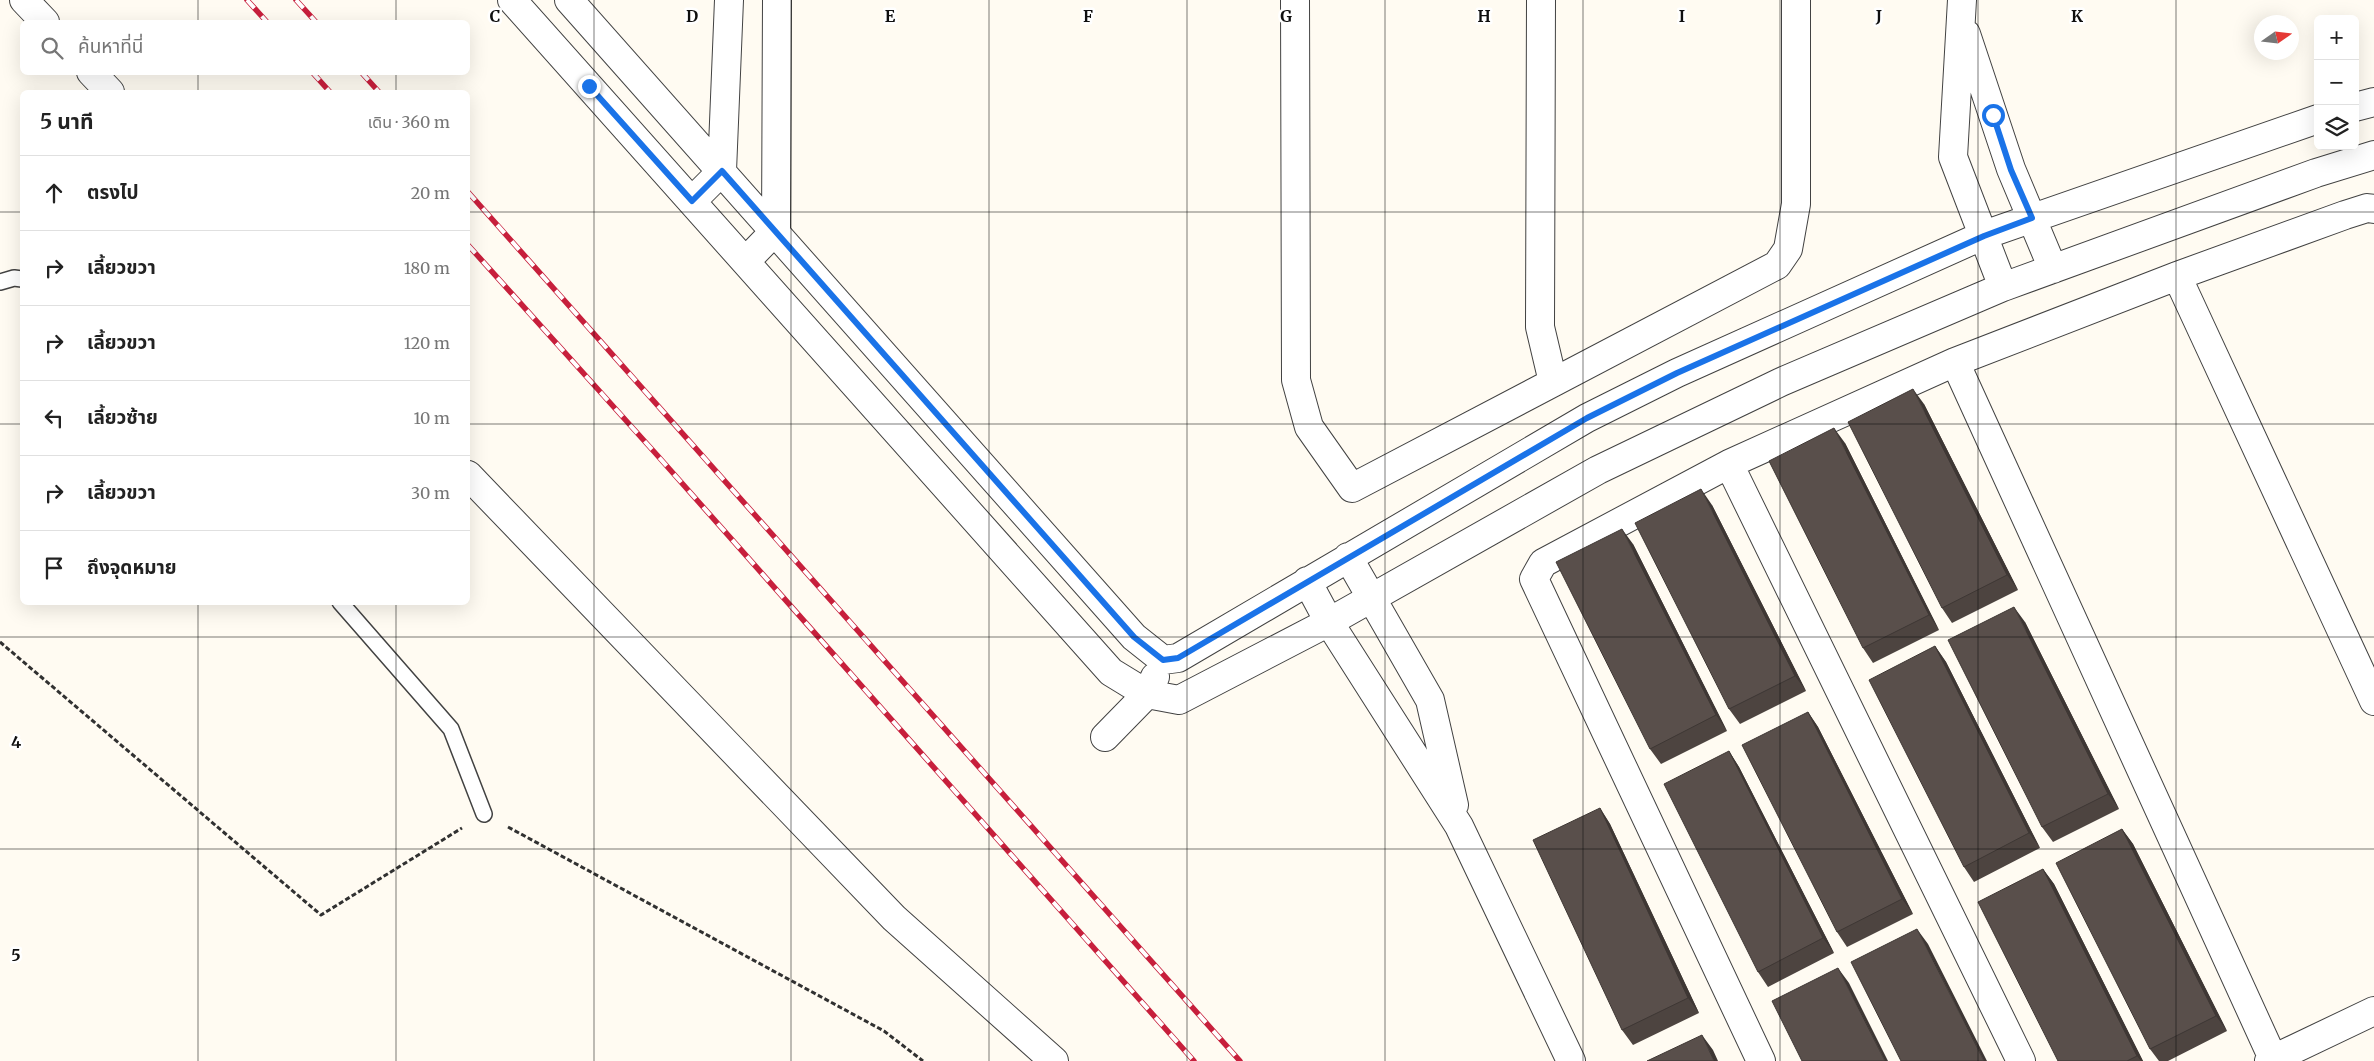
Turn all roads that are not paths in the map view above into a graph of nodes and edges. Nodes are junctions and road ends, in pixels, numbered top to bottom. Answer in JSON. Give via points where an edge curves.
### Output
{"nodes":[{"id":1,"x":24,"y":0,"type":"edge"},
{"id":2,"x":512,"y":0,"type":"edge"},
{"id":3,"x":569,"y":0,"type":"edge"},
{"id":4,"x":729,"y":0,"type":"edge"},
{"id":5,"x":777,"y":0,"type":"edge"},
{"id":6,"x":1295,"y":0,"type":"edge"},
{"id":7,"x":1541,"y":0,"type":"edge"},
{"id":8,"x":1796,"y":0,"type":"edge"},
{"id":9,"x":1962,"y":12,"type":"edge"},
{"id":10,"x":43,"y":20,"type":"edge"},
{"id":11,"x":94,"y":75,"type":"edge"},
{"id":12,"x":108,"y":90,"type":"edge"},
{"id":13,"x":2374,"y":102,"type":"edge"},
{"id":14,"x":2359,"y":106,"type":"edge"},
{"id":15,"x":2314,"y":120,"type":"edge"},
{"id":16,"x":2374,"y":155,"type":"edge"},
{"id":17,"x":722,"y":171,"type":"junction"},
{"id":18,"x":692,"y":201,"type":"junction"},
{"id":19,"x":2374,"y":210,"type":"edge"},
{"id":20,"x":2032,"y":218,"type":"junction"},
{"id":21,"x":776,"y":230,"type":"junction"},
{"id":22,"x":1984,"y":236,"type":"junction"},
{"id":23,"x":746,"y":261,"type":"junction"},
{"id":24,"x":2053,"y":269,"type":"junction"},
{"id":25,"x":2177,"y":276,"type":"junction"},
{"id":26,"x":20,"y":280,"type":"edge"},
{"id":27,"x":0,"y":282,"type":"edge"},
{"id":28,"x":2003,"y":287,"type":"junction"},
{"id":29,"x":1955,"y":362,"type":"junction"},
{"id":30,"x":1553,"y":382,"type":"junction"},
{"id":31,"x":1729,"y":464,"type":"junction"},
{"id":32,"x":470,"y":477,"type":"edge"},
{"id":33,"x":1348,"y":557,"type":"junction"},
{"id":34,"x":1307,"y":581,"type":"junction"},
{"id":35,"x":1371,"y":598,"type":"junction"},
{"id":36,"x":343,"y":605,"type":"edge"},
{"id":37,"x":1329,"y":622,"type":"junction"},
{"id":38,"x":1163,"y":660,"type":"junction"},
{"id":39,"x":1146,"y":694,"type":"junction"},
{"id":40,"x":2374,"y":701,"type":"edge"},
{"id":41,"x":1105,"y":737,"type":"dead end"},
{"id":42,"x":484,"y":814,"type":"road end"},
{"id":43,"x":1459,"y":826,"type":"junction"},
{"id":44,"x":2374,"y":1011,"type":"edge"},
{"id":45,"x":2272,"y":1060,"type":"edge"},
{"id":46,"x":1054,"y":1061,"type":"edge"},
{"id":47,"x":1571,"y":1061,"type":"edge"},
{"id":48,"x":1761,"y":1061,"type":"edge"},
{"id":49,"x":2021,"y":1061,"type":"edge"}],
"edges":[{"from":1,"to":10,"type":"street"},
{"from":2,"to":18,"type":"street"},
{"from":3,"to":17,"type":"street"},
{"from":4,"to":17,"type":"street"},
{"from":5,"to":21,"type":"street"},
{"from":6,"to":30,"type":"street","via":[[1296,380],[1309,427],[1352,488]]},
{"from":7,"to":30,"type":"street","via":[[1540,327]]},
{"from":8,"to":30,"type":"street","via":[[1796,204],[1788,249],[1777,265]]},
{"from":9,"to":20,"type":"street","via":[[2011,170]]},
{"from":9,"to":22,"type":"street","via":[[1952,157]]},
{"from":11,"to":12,"type":"street"},
{"from":13,"to":14,"type":"street"},
{"from":15,"to":20,"type":"street"},
{"from":16,"to":24,"type":"street","via":[[2316,172]]},
{"from":17,"to":18,"type":"street"},
{"from":17,"to":21,"type":"street"},
{"from":18,"to":23,"type":"street"},
{"from":19,"to":25,"type":"street","via":[[2366,208],[2345,215]]},
{"from":20,"to":22,"type":"street"},
{"from":20,"to":24,"type":"street"},
{"from":21,"to":23,"type":"street"},
{"from":21,"to":38,"type":"street","via":[[1134,637]]},
{"from":22,"to":28,"type":"street"},
{"from":22,"to":33,"type":"street","via":[[1677,373],[1595,414]]},
{"from":23,"to":39,"type":"street","via":[[1111,672]]},
{"from":24,"to":28,"type":"street"},
{"from":25,"to":29,"type":"street"},
{"from":25,"to":40,"type":"street"},
{"from":26,"to":27,"type":"lane"},
{"from":28,"to":35,"type":"street","via":[[1781,382],[1598,470]]},
{"from":29,"to":31,"type":"street"},
{"from":29,"to":45,"type":"street"},
{"from":31,"to":48,"type":"street","via":[[1544,563],[1534,579]]},
{"from":31,"to":49,"type":"street"},
{"from":32,"to":46,"type":"street","via":[[894,918]]},
{"from":33,"to":34,"type":"street"},
{"from":33,"to":35,"type":"street"},
{"from":34,"to":37,"type":"street"},
{"from":34,"to":38,"type":"street","via":[[1178,658]]},
{"from":35,"to":37,"type":"street"},
{"from":35,"to":43,"type":"street","via":[[1430,700]]},
{"from":36,"to":42,"type":"lane","via":[[451,729]]},
{"from":37,"to":39,"type":"street","via":[[1178,700]]},
{"from":37,"to":43,"type":"street"},
{"from":38,"to":39,"type":"street"},
{"from":39,"to":41,"type":"street"},
{"from":43,"to":47,"type":"street"},
{"from":44,"to":45,"type":"street"}]}
